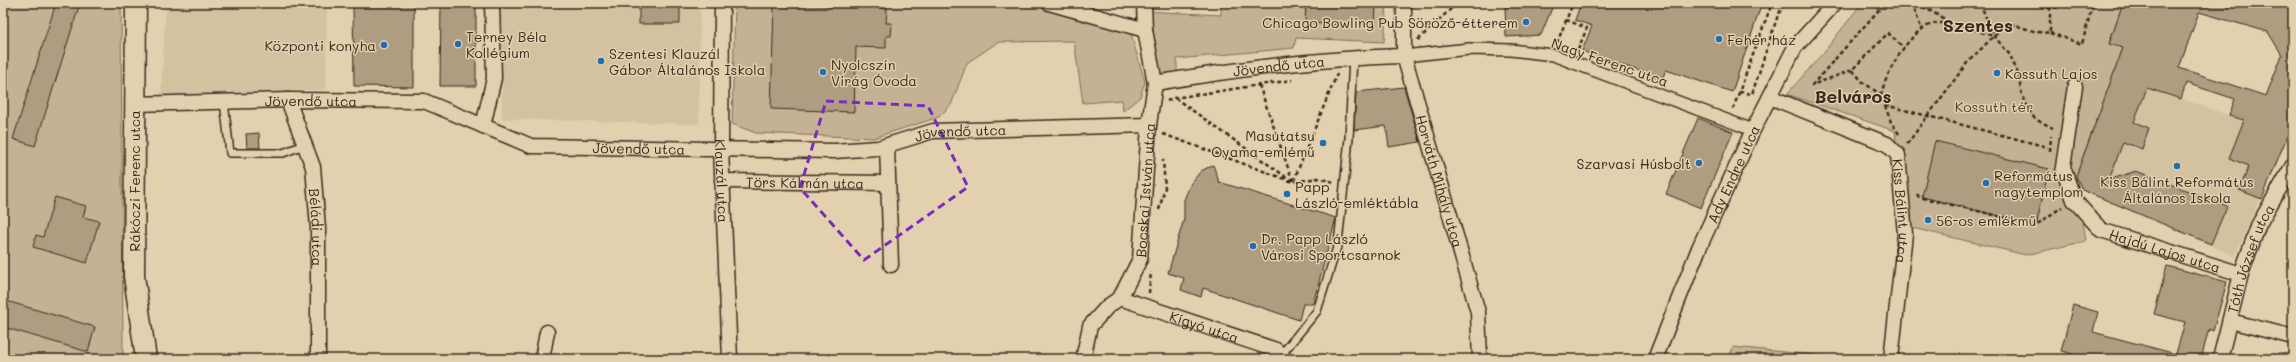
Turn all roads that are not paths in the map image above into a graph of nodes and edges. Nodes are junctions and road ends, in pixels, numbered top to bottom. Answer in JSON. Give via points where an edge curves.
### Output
{"nodes":[{"id":1,"x":136,"y":3,"type":"edge"},
{"id":2,"x":492,"y":3,"type":"edge"},
{"id":3,"x":722,"y":3,"type":"edge"},
{"id":4,"x":1049,"y":3,"type":"edge"},
{"id":5,"x":1144,"y":3,"type":"edge"},
{"id":6,"x":1404,"y":3,"type":"edge"},
{"id":7,"x":1835,"y":3,"type":"edge"},
{"id":8,"x":1145,"y":30,"type":"junction"},
{"id":9,"x":1408,"y":55,"type":"junction"},
{"id":10,"x":1353,"y":57,"type":"junction"},
{"id":11,"x":1155,"y":83,"type":"junction"},
{"id":12,"x":2075,"y":86,"type":"dead end"},
{"id":13,"x":1770,"y":97,"type":"junction"},
{"id":14,"x":288,"y":100,"type":"junction"},
{"id":15,"x":224,"y":102,"type":"junction"},
{"id":16,"x":134,"y":104,"type":"junction"},
{"id":17,"x":1149,"y":124,"type":"junction"},
{"id":18,"x":483,"y":126,"type":"junction"},
{"id":19,"x":1753,"y":130,"type":"junction"},
{"id":20,"x":304,"y":145,"type":"junction"},
{"id":21,"x":887,"y":146,"type":"junction"},
{"id":22,"x":721,"y":148,"type":"junction"},
{"id":23,"x":2293,"y":165,"type":"edge"},
{"id":24,"x":722,"y":181,"type":"junction"},
{"id":25,"x":888,"y":183,"type":"junction"},
{"id":26,"x":890,"y":265,"type":"dead end"},
{"id":27,"x":2241,"y":274,"type":"junction"},
{"id":28,"x":1120,"y":298,"type":"junction"},
{"id":29,"x":2230,"y":321,"type":"junction"},
{"id":30,"x":547,"y":332,"type":"dead end"},
{"id":31,"x":2293,"y":337,"type":"edge"},
{"id":32,"x":1282,"y":358,"type":"edge"},
{"id":33,"x":146,"y":359,"type":"edge"},
{"id":34,"x":318,"y":359,"type":"edge"},
{"id":35,"x":542,"y":359,"type":"edge"},
{"id":36,"x":730,"y":359,"type":"edge"},
{"id":37,"x":1083,"y":359,"type":"edge"},
{"id":38,"x":1480,"y":359,"type":"edge"},
{"id":39,"x":1655,"y":359,"type":"edge"},
{"id":40,"x":1891,"y":359,"type":"edge"},
{"id":41,"x":2220,"y":359,"type":"edge"}],
"edges":[{"from":1,"to":16,"type":"main road","name":"Rákóczi Ferenc utca"},
{"from":2,"to":18,"type":"street","via":[[494,78]]},
{"from":3,"to":22,"type":"street","name":"Klauzál utca"},
{"from":4,"to":8,"type":"street"},
{"from":5,"to":8,"type":"street","name":"Bocskai István utca"},
{"from":6,"to":9,"type":"street","name":"Horváth Mihály utca"},
{"from":7,"to":13,"type":"street","name":"Ady Endre utca","via":[[1796,47]]},
{"from":8,"to":11,"type":"street","name":"Bocskai István utca"},
{"from":9,"to":10,"type":"street","name":"Jövendő utca"},
{"from":9,"to":19,"type":"street","name":"Nagy Ferenc utca","via":[[1469,49],[1553,55]]},
{"from":9,"to":38,"type":"street","name":"Horváth Mihály utca","via":[[1478,312]]},
{"from":10,"to":11,"type":"street","name":"Jövendő utca","via":[[1234,70]]},
{"from":10,"to":32,"type":"lane","via":[[1338,244],[1316,311]]},
{"from":11,"to":17,"type":"street","name":"Bocskai István utca"},
{"from":12,"to":27,"type":"street","name":"Hajdú Lajos utca","via":[[2063,167],[2074,200],[2101,230]]},
{"from":13,"to":19,"type":"street","name":"Ady Endre utca"},
{"from":13,"to":40,"type":"street","name":"Kiss Bálint utca","via":[[1887,144],[1898,155],[1905,234]]},
{"from":14,"to":15,"type":"street","name":"Jövendő utca"},
{"from":14,"to":18,"type":"street","name":"Jövendő utca","via":[[424,101]]},
{"from":14,"to":20,"type":"street","name":"Béládi utca"},
{"from":15,"to":16,"type":"street","name":"Jövendő utca"},
{"from":15,"to":20,"type":"lane","via":[[230,153],[283,153]]},
{"from":16,"to":33,"type":"main road","name":"Rákóczi Ferenc utca","via":[[134,276]]},
{"from":17,"to":21,"type":"street","name":"Jövendő utca","via":[[933,131]]},
{"from":17,"to":28,"type":"street","name":"Bocskai István utca","via":[[1140,259]]},
{"from":18,"to":22,"type":"street","name":"Jövendő utca","via":[[531,146]]},
{"from":19,"to":39,"type":"street","name":"Ady Endre utca","via":[[1699,248]]},
{"from":20,"to":34,"type":"street","name":"Béládi utca","via":[[313,167],[318,228]]},
{"from":21,"to":22,"type":"street","name":"Jövendő utca","via":[[834,151]]},
{"from":21,"to":25,"type":"street"},
{"from":22,"to":24,"type":"street","name":"Klauzál utca"},
{"from":23,"to":27,"type":"street","name":"Tóth József utca","via":[[2259,224]]},
{"from":24,"to":25,"type":"street","name":"Törs Kálmán utca"},
{"from":24,"to":36,"type":"street","name":"Klauzál utca"},
{"from":25,"to":26,"type":"street"},
{"from":27,"to":29,"type":"street","name":"Tóth József utca"},
{"from":28,"to":32,"type":"street","name":"Kígyó utca","via":[[1276,350]]},
{"from":28,"to":37,"type":"street","name":"Bocskai István utca","via":[[1108,306],[1090,326]]},
{"from":29,"to":31,"type":"street"},
{"from":29,"to":41,"type":"street","name":"Tóth József utca"},
{"from":30,"to":35,"type":"street"}]}
